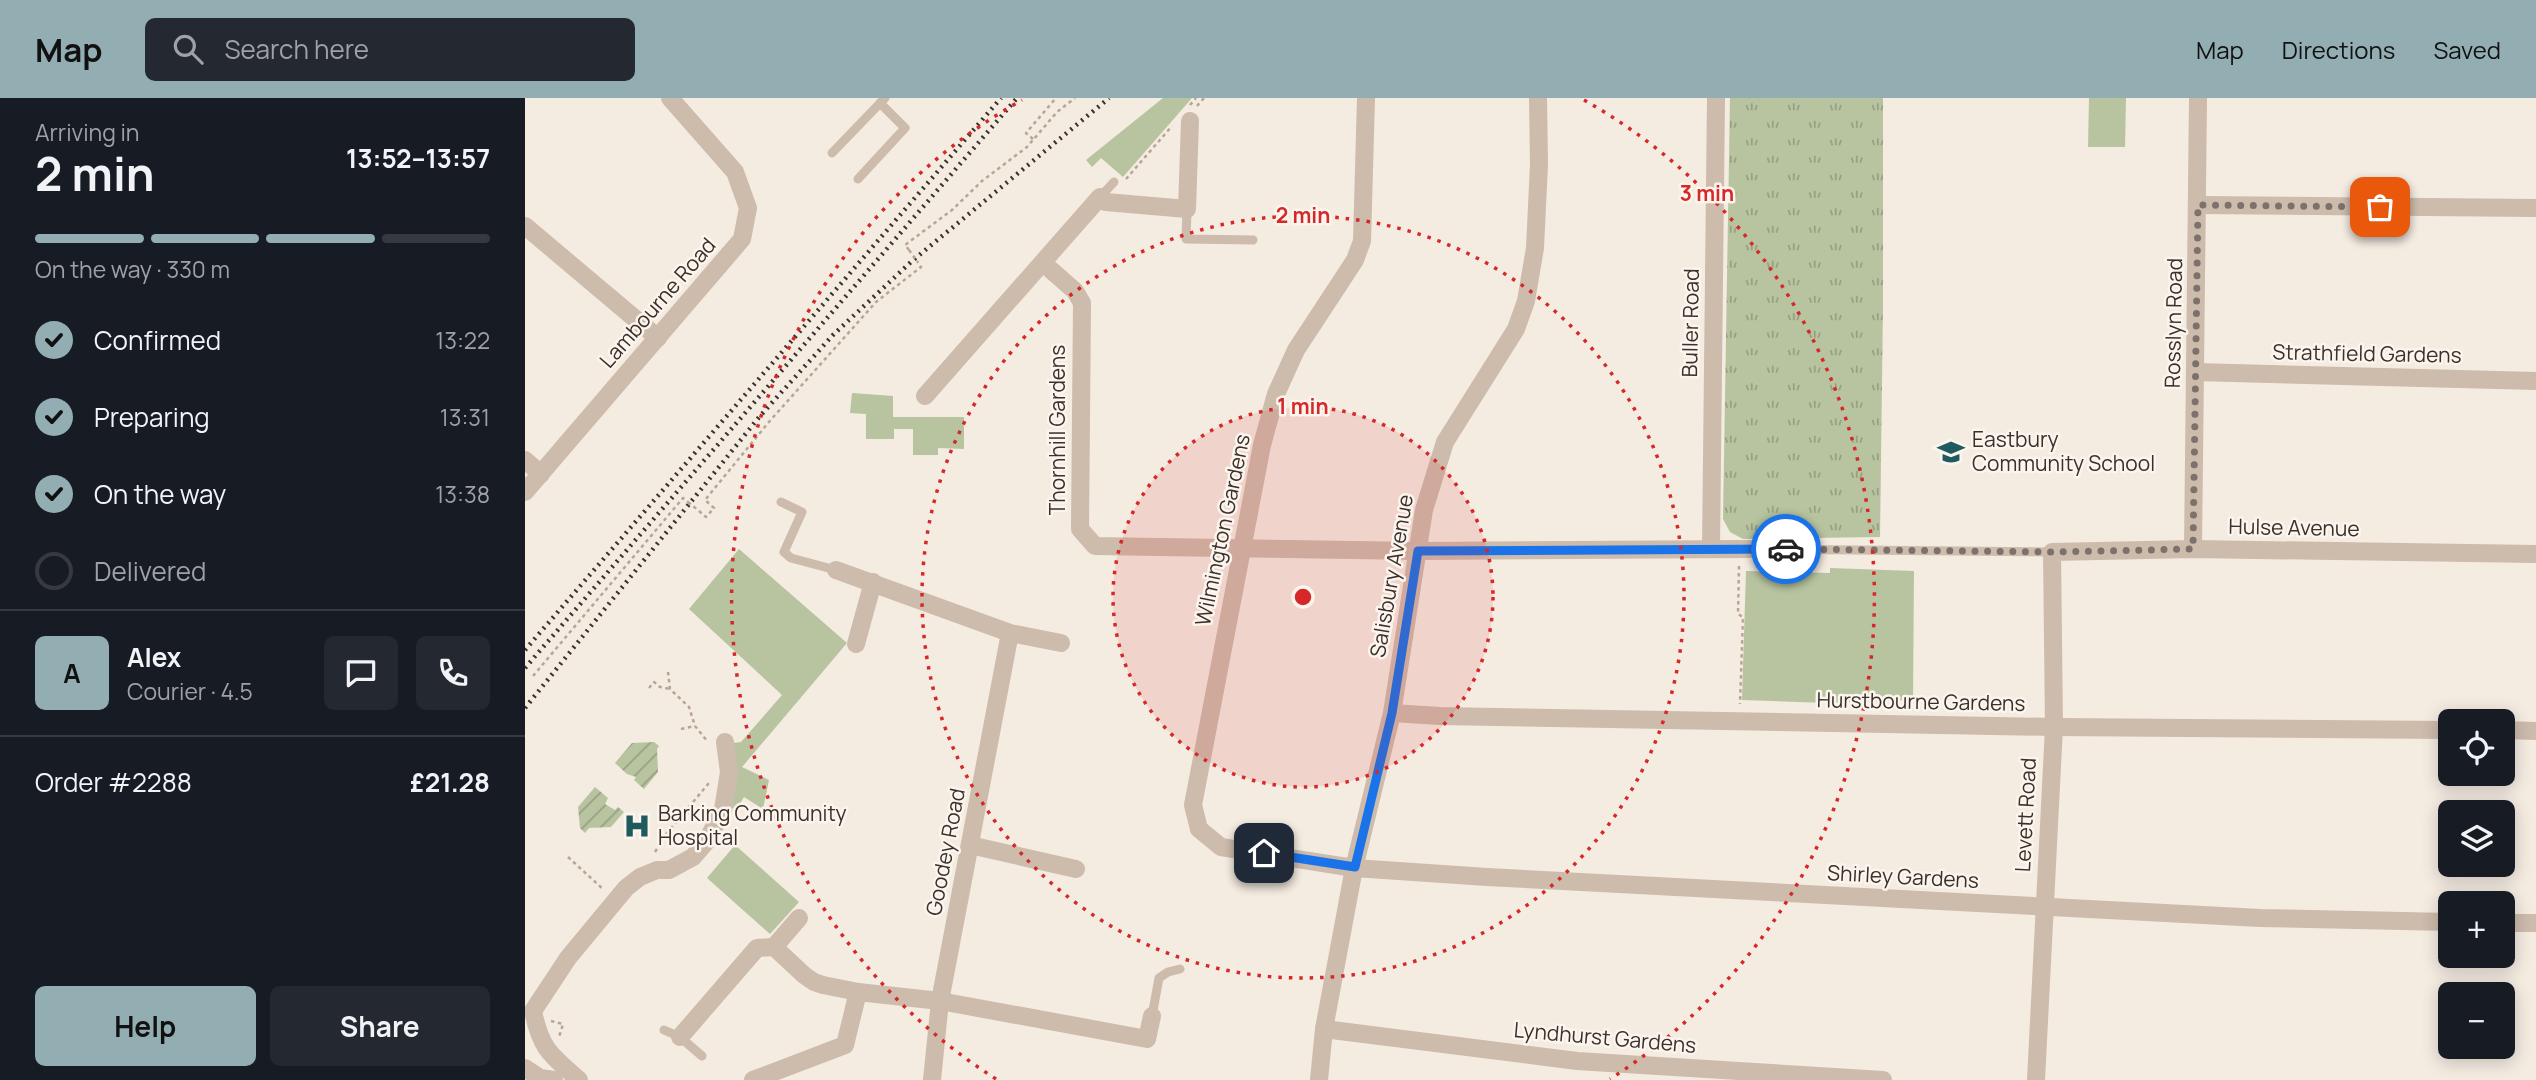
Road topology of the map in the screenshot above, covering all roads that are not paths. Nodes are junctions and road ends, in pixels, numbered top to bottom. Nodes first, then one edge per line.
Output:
1 (672, 98) edge
2 (1366, 98) edge
3 (1538, 98) edge
4 (1716, 98) edge
5 (2199, 98) edge
6 (883, 101) edge
7 (1185, 116) road end
8 (832, 153) dead end
9 (858, 179) dead end
10 (1114, 182) road end
11 (1100, 197) junction
12 (2198, 205) junction
13 (2536, 208) edge
14 (1187, 209) junction
15 (525, 226) edge
16 (1253, 240) dead end
17 (1043, 263) junction
18 (658, 338) junction
19 (2196, 372) junction
20 (2536, 381) edge
21 (925, 396) dead end
22 (525, 460) edge
23 (541, 474) junction
24 (525, 492) edge
25 (781, 502) dead end
26 (1711, 549) junction
27 (1744, 549) joint
28 (2193, 549) junction
29 (1242, 550) junction
30 (1418, 551) junction
31 (2052, 552) junction
32 (2536, 554) edge
33 (836, 570) joint
34 (873, 582) junction
35 (1010, 634) junction
36 (1061, 643) dead end
37 (856, 644) dead end
38 (1392, 713) junction
39 (2054, 727) junction
40 (2438, 730) edge
41 (2515, 730) edge
42 (2536, 730) edge
43 (717, 743) road end
44 (970, 845) junction
45 (1355, 867) junction
46 (1076, 869) dead end
47 (2044, 907) junction
48 (802, 920) dead end
49 (2438, 922) edge
50 (2515, 923) edge
51 (2536, 923) edge
52 (773, 947) junction
53 (1180, 969) dead end
54 (858, 992) junction
55 (940, 1001) junction
56 (1152, 1016) joint
57 (1324, 1029) junction
58 (672, 1034) joint
59 (554, 1047) junction
60 (702, 1056) dead end
61 (525, 1062) edge
62 (525, 1068) edge
63 (554, 1080) edge
64 (579, 1080) edge
65 (753, 1080) edge
66 (932, 1080) edge
67 (1319, 1080) edge
68 (1883, 1080) edge
69 (2036, 1080) edge

1 - 18 street, Lambourne Road
2 - 29 street, Wilmington Gardens
3 - 30 street, Salisbury Avenue
4 - 26 street, Buller Road
5 - 12 street, Rosslyn Road
6 - 8 lane
6 - 9 lane
7 - 14 street
10 - 11 lane
11 - 14 street
11 - 17 street
12 - 13 street
12 - 19 street, Rosslyn Road
14 - 16 lane
15 - 18 street
17 - 21 street
17 - 29 street, Thornhill Gardens
18 - 23 street, Lambourne Road
19 - 20 street, Strathfield Gardens
19 - 28 street, Rosslyn Road
22 - 23 street
23 - 24 street, Lambourne Road
25 - 33 lane
26 - 27 street
26 - 30 street
27 - 31 lane
28 - 31 street, Hulse Avenue
28 - 32 street, Hulse Avenue
29 - 30 street, Thornhill Gardens
29 - 45 street, Wilmington Gardens
30 - 38 street, Salisbury Avenue
31 - 39 street, Levett Road
33 - 34 street
34 - 35 street
34 - 37 street
35 - 36 street
35 - 44 street, Goodey Road
38 - 39 street, Hurstbourne Gardens
38 - 45 street, Salisbury Avenue
39 - 40 street, Hurstbourne Gardens
39 - 47 street, Levett Road
41 - 42 street
43 - 59 street
44 - 46 street
44 - 55 street, Goodey Road
45 - 47 street, Shirley Gardens
45 - 57 street, Salisbury Avenue
47 - 49 street, Shirley Gardens
47 - 69 street, Levett Road
48 - 52 street
50 - 51 street
52 - 54 street
52 - 58 street
53 - 56 lane
54 - 55 street
54 - 65 street
55 - 56 street
55 - 66 street, Goodey Road
57 - 67 street, Salisbury Avenue
57 - 68 street, Lyndhurst Gardens
58 - 60 lane
59 - 61 street
59 - 64 street
62 - 63 street

